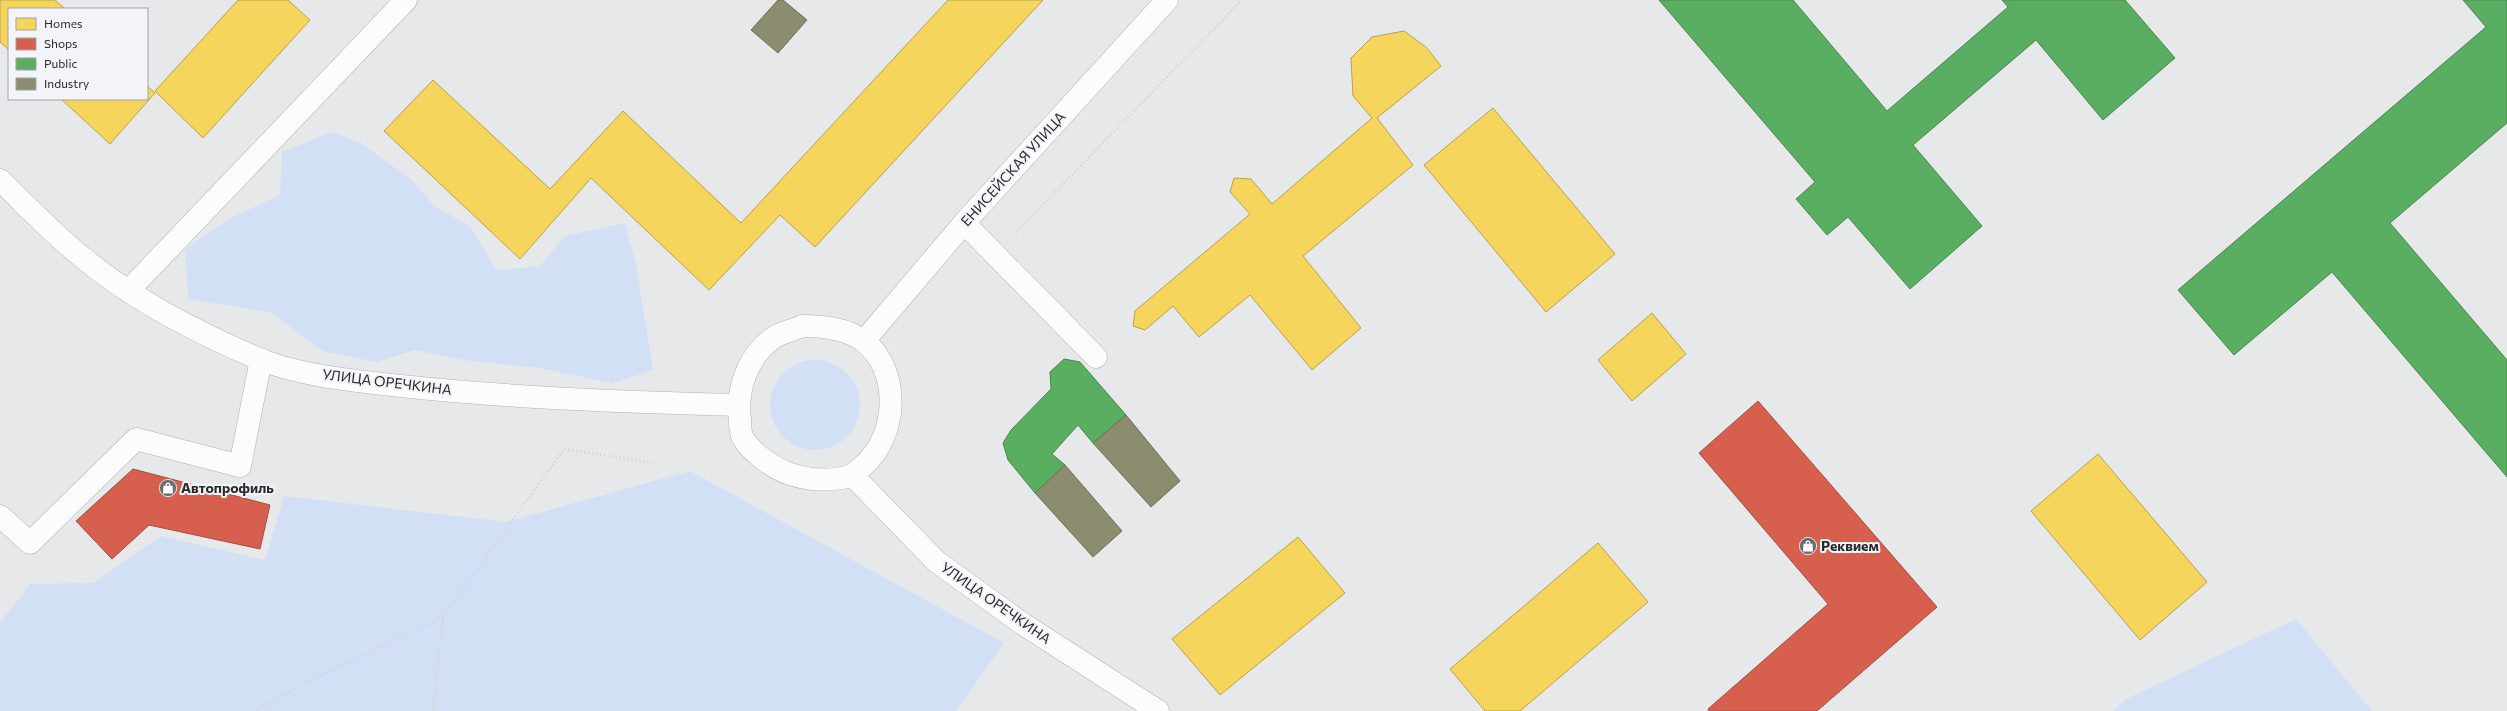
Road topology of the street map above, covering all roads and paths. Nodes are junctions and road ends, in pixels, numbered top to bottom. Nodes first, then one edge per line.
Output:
1 (406, 0) edge
2 (1167, 0) edge
3 (1242, 0) edge
4 (0, 180) edge
5 (964, 223) junction
6 (995, 254) junction
7 (128, 291) junction
8 (864, 342) junction
9 (1096, 357) dead end
10 (261, 359) junction
11 (738, 405) junction
12 (652, 463) dead end
13 (852, 475) junction
14 (0, 516) edge
15 (444, 617) junction
16 (257, 711) edge
17 (434, 711) edge
18 (1158, 711) edge

1 - 7 street
2 - 5 street, ЕНИСЕЙСКАЯ УЛИЦА
3 - 6 path
4 - 7 street, УЛИЦА ОРЕЧКИНА
5 - 6 street
5 - 8 street, ЕНИСЕЙСКАЯ УЛИЦА
6 - 9 street
7 - 10 street, УЛИЦА ОРЕЧКИНА
8 - 11 street
8 - 13 street
10 - 11 street, УЛИЦА ОРЕЧКИНА
10 - 14 street
11 - 13 street
12 - 15 path
13 - 18 street, УЛИЦА ОРЕЧКИНА
15 - 16 path
15 - 17 path

